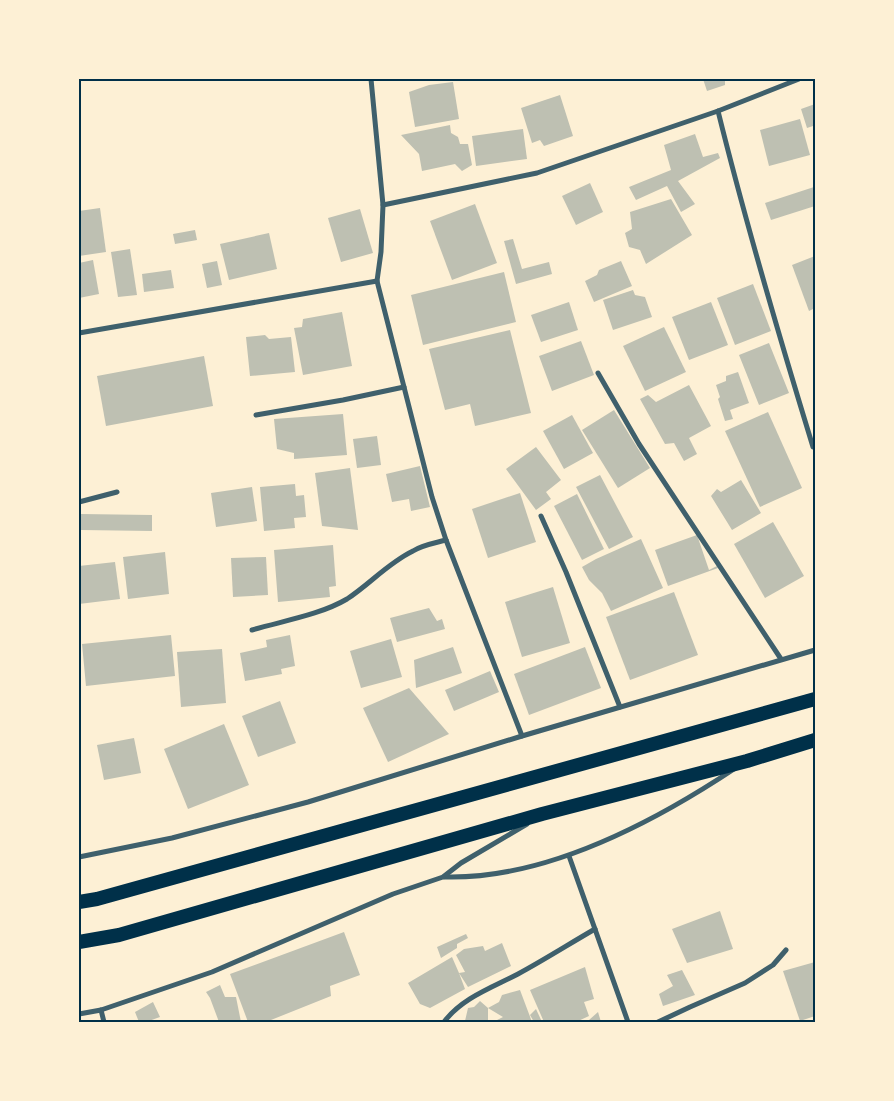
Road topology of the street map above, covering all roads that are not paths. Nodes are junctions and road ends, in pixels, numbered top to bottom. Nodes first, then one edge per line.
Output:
1 (371, 79) edge
2 (799, 79) edge
3 (718, 111) junction
4 (383, 205) junction
5 (377, 282) junction
6 (79, 333) edge
7 (598, 373) dead end
8 (404, 387) junction
9 (256, 415) dead end
10 (813, 447) dead end
11 (117, 492) dead end
12 (79, 502) edge
13 (541, 516) dead end
14 (446, 540) junction
15 (252, 630) dead end
16 (815, 650) edge
17 (781, 659) junction
18 (815, 699) edge
19 (620, 707) junction
20 (522, 736) junction
21 (815, 741) edge
22 (747, 761) junction
23 (542, 814) junction
24 (569, 856) junction
25 (79, 857) edge
26 (444, 877) junction
27 (79, 897) edge
28 (97, 899) junction
29 (79, 902) edge
30 (595, 929) junction
31 (79, 942) edge
32 (786, 950) dead end
33 (101, 1010) junction
34 (79, 1014) edge
35 (104, 1022) edge
36 (444, 1022) edge
37 (628, 1022) edge
38 (658, 1022) edge

1 - 4 street
2 - 3 street
3 - 4 street
3 - 10 street
4 - 5 street
5 - 6 street
5 - 8 street
7 - 17 street
8 - 9 street
8 - 14 street
11 - 12 street
13 - 19 street
14 - 15 street
14 - 20 street
16 - 17 street
17 - 19 street
18 - 28 highway
19 - 20 street
20 - 25 street
21 - 22 highway
22 - 23 highway
22 - 24 street
23 - 26 street
23 - 31 highway
24 - 26 street
24 - 30 street
26 - 33 street
27 - 28 highway
28 - 29 highway
30 - 36 street
30 - 37 street
32 - 38 street
33 - 34 street
33 - 35 street

